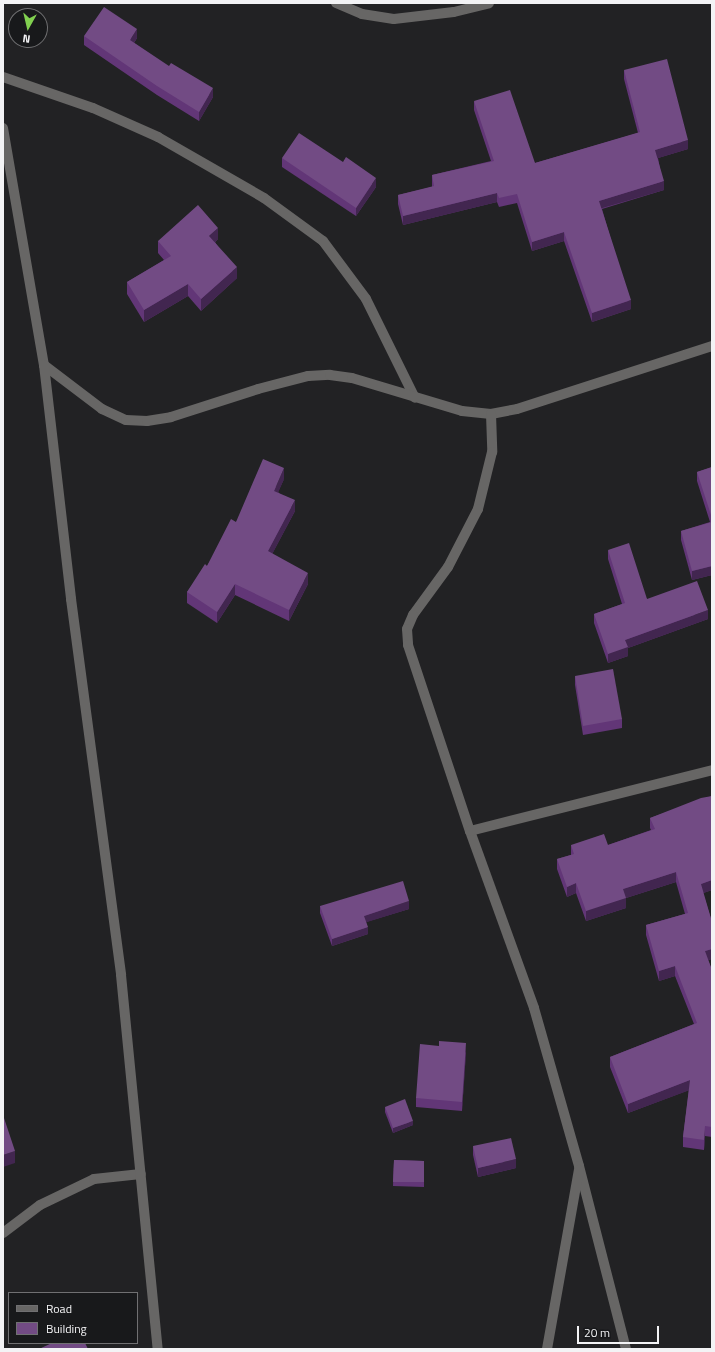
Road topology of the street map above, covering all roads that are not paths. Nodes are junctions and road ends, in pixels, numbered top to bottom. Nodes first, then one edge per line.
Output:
1 (336, 3) edge
2 (489, 3) edge
3 (3, 77) edge
4 (3, 128) edge
5 (712, 346) edge
6 (44, 365) junction
7 (415, 398) junction
8 (491, 414) junction
9 (712, 770) edge
10 (470, 831) junction
11 (579, 1166) junction
12 (141, 1174) junction
13 (3, 1233) edge
14 (158, 1349) edge
15 (547, 1349) edge
16 (626, 1349) edge

1 - 2 street
3 - 7 street
4 - 6 street
5 - 8 street
6 - 7 street
6 - 12 street
7 - 8 street
8 - 10 street
9 - 10 street
10 - 11 street
11 - 15 street
11 - 16 street
12 - 13 street
12 - 14 street

